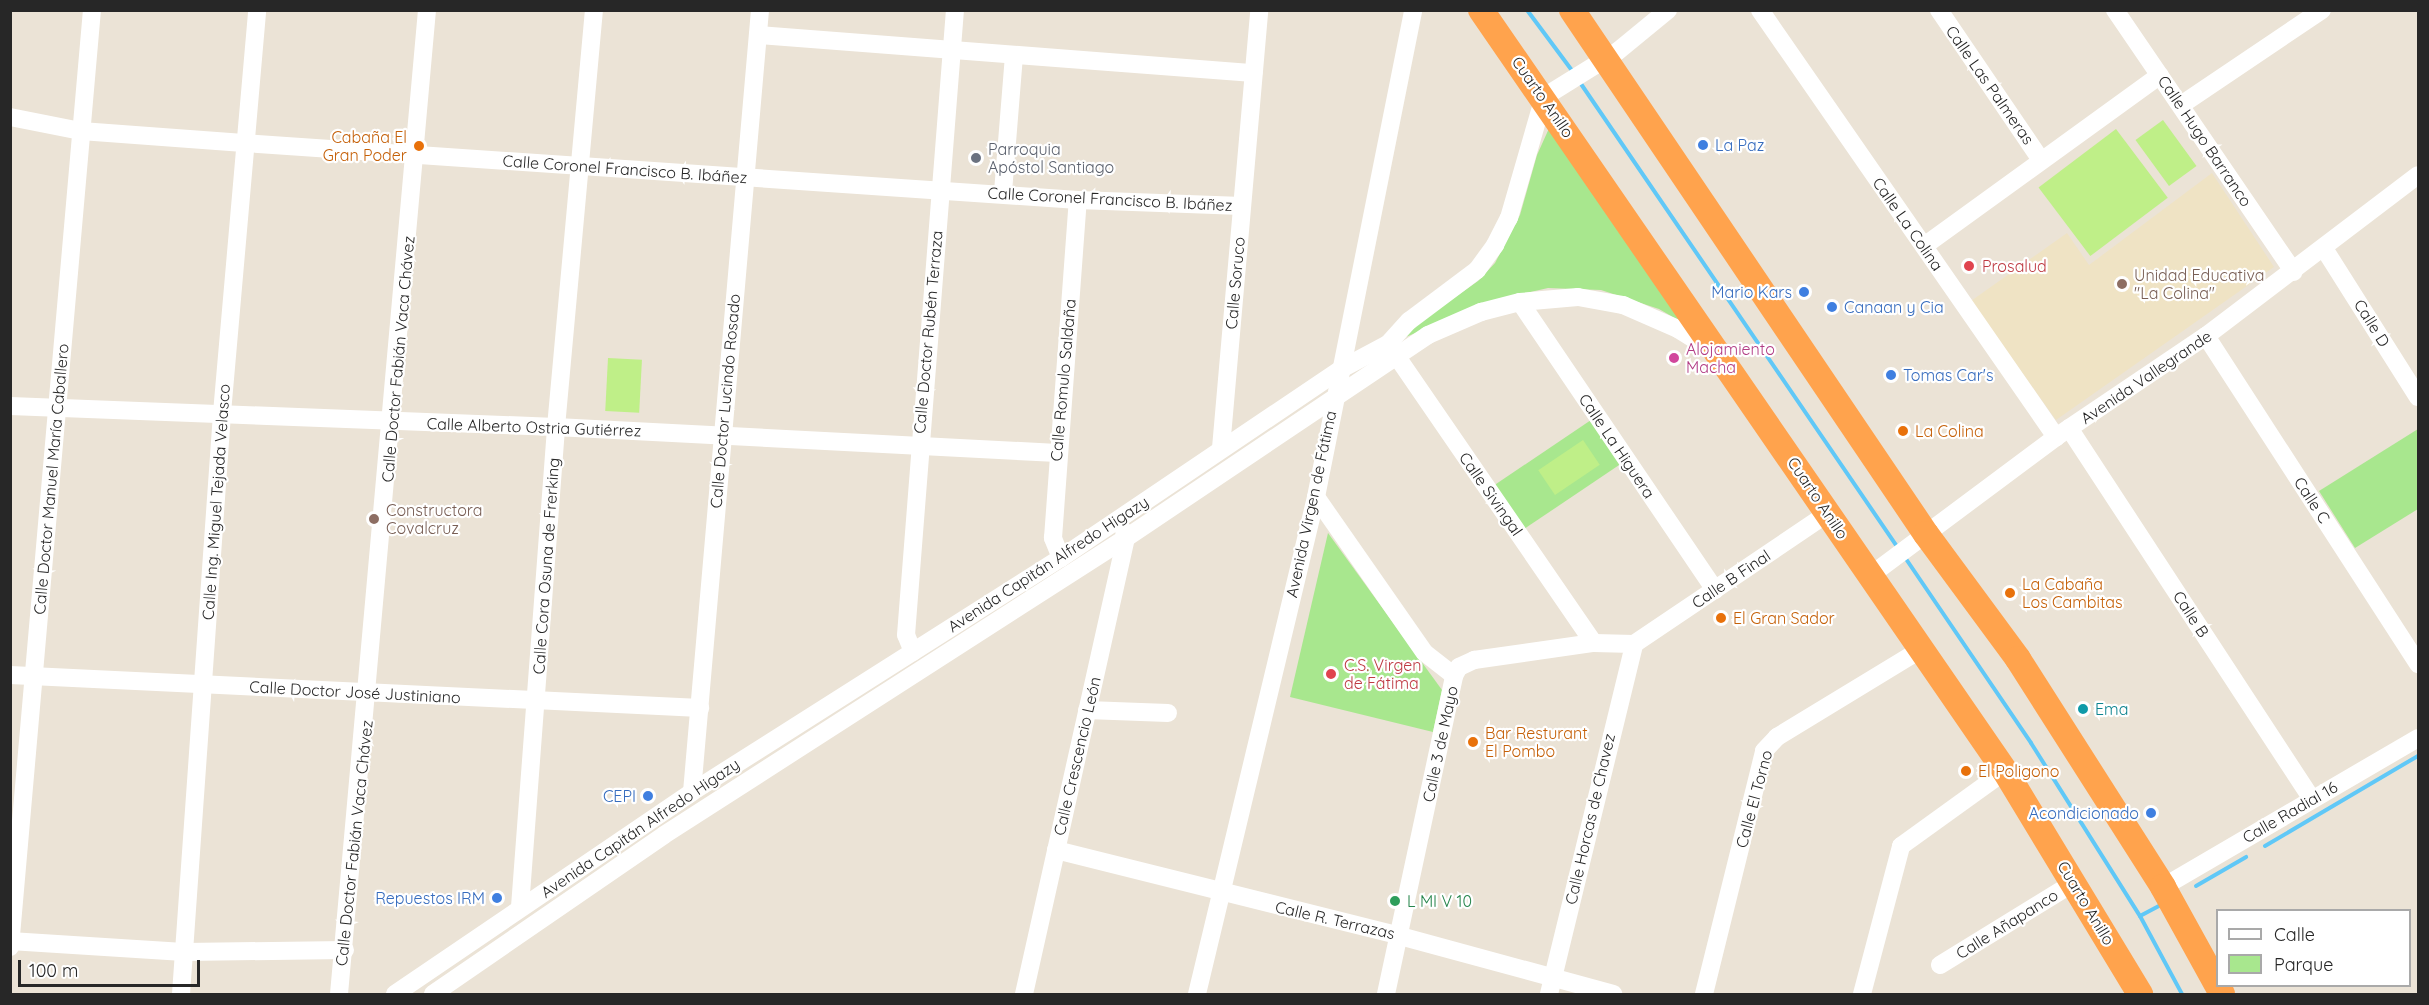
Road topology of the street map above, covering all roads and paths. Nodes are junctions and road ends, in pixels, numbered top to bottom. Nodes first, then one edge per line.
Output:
1 (92, 10) edge
2 (257, 10) edge
3 (428, 10) edge
4 (594, 10) edge
5 (760, 10) edge
6 (955, 10) edge
7 (1259, 10) edge
8 (1413, 10) edge
9 (1481, 10) edge
10 (1572, 10) edge
11 (1668, 10) edge
12 (1760, 10) edge
13 (1938, 10) edge
14 (2115, 10) edge
15 (2322, 10) edge
16 (758, 35) junction
17 (951, 50) junction
18 (1014, 55) junction
19 (1598, 63) junction
20 (1254, 73) junction
21 (2160, 75) junction
22 (1551, 93) junction
23 (2181, 105) junction
24 (10, 117) edge
25 (81, 131) junction
26 (244, 143) junction
27 (416, 154) junction
28 (2042, 160) junction
29 (580, 167) junction
30 (744, 176) junction
31 (2418, 176) edge
32 (939, 190) junction
33 (1003, 192) junction
34 (1078, 200) junction
35 (1242, 206) junction
36 (1924, 246) junction
37 (2325, 250) junction
38 (2294, 272) junction
39 (1520, 302) junction
40 (2206, 336) junction
41 (1393, 351) junction
42 (1721, 356) junction
43 (1343, 368) junction
44 (2418, 397) edge
45 (1334, 398) junction
46 (10, 406) edge
47 (57, 407) junction
48 (222, 413) junction
49 (392, 423) junction
50 (556, 427) junction
51 (2062, 433) junction
52 (723, 434) junction
53 (919, 446) junction
54 (1221, 448) junction
55 (1057, 453) junction
56 (1316, 497) junction
57 (1828, 513) junction
58 (1120, 519) junction
59 (1126, 538) junction
60 (1918, 540) junction
61 (1061, 558) junction
62 (1871, 575) junction
63 (1715, 590) junction
64 (1594, 643) junction
65 (1634, 644) junction
66 (1922, 649) junction
67 (913, 652) junction
68 (2418, 664) edge
69 (10, 675) edge
70 (1454, 676) junction
71 (34, 677) junction
72 (204, 686) junction
73 (369, 692) junction
74 (535, 700) junction
75 (700, 708) junction
76 (1088, 710) junction
77 (1168, 713) dead end
78 (2418, 740) edge
79 (725, 770) junction
80 (2006, 771) junction
81 (736, 791) junction
82 (692, 792) junction
83 (2312, 799) junction
84 (1056, 850) junction
85 (2075, 882) junction
86 (2163, 887) junction
87 (1220, 893) junction
88 (520, 907) junction
89 (1400, 936) junction
90 (11, 941) edge
91 (10, 947) edge
92 (345, 950) junction
93 (184, 952) junction
94 (1940, 965) dead end
95 (2216, 983) edge
96 (1551, 987) edge
97 (181, 994) edge
98 (339, 994) edge
99 (395, 994) edge
100 (433, 994) edge
101 (1024, 994) edge
102 (1197, 994) edge
103 (1386, 994) edge
104 (1613, 994) edge
105 (1704, 994) edge
106 (1862, 994) edge
107 (2140, 994) edge

1 - 25 street, Calle Doctor Manuel María Caballero
2 - 26 street, Calle Ing. Miguel Tejada Velasco
3 - 27 street, Calle Doctor Fabián Vaca Chávez
4 - 29 street, Calle Cora Osuna de Frerking
5 - 16 street, Calle Doctor Lucindo Rosado
6 - 17 street, Calle Doctor Rubén Terraza
7 - 20 street, Calle Soruco
8 - 43 street, Avenida Virgen de Fátima
9 - 22 highway, Cuarto Anillo
10 - 19 highway
11 - 19 street
12 - 36 street, Calle La Colina
13 - 28 street, Calle Las Palmeras
14 - 21 street, Calle Hugo Barranco
15 - 23 street
16 - 17 street
16 - 30 street, Calle Doctor Lucindo Rosado
17 - 18 street
17 - 32 street, Calle Doctor Rubén Terraza
18 - 20 street
18 - 33 street
19 - 22 street
19 - 60 highway
20 - 35 street, Calle Soruco
21 - 23 street, Calle Hugo Barranco
21 - 28 street
22 - 41 street, Avenida Capitán Alfredo Higazy
22 - 42 highway, Cuarto Anillo
23 - 38 street, Calle Hugo Barranco
24 - 25 street, Calle Coronel Francisco B. Ibáñez
25 - 26 street, Calle Coronel Francisco B. Ibáñez
25 - 47 street, Calle Doctor Manuel María Caballero
26 - 27 street, Calle Coronel Francisco B. Ibáñez
26 - 48 street, Calle Ing. Miguel Tejada Velasco
27 - 29 street, Calle Coronel Francisco B. Ibáñez
27 - 49 street, Calle Doctor Fabián Vaca Chávez
28 - 36 street
29 - 30 street, Calle Coronel Francisco B. Ibáñez
29 - 50 street, Calle Cora Osuna de Frerking
30 - 32 street, Calle Coronel Francisco B. Ibáñez
30 - 52 street, Calle Doctor Lucindo Rosado
31 - 37 street, Avenida Vallegrande
32 - 33 street, Calle Coronel Francisco B. Ibáñez
32 - 53 street, Calle Doctor Rubén Terraza
33 - 34 street, Calle Coronel Francisco B. Ibáñez
34 - 35 street, Calle Coronel Francisco B. Ibáñez
34 - 55 street, Calle Romulo Saldaña
35 - 54 street, Calle Soruco
36 - 51 street, Calle La Colina
37 - 38 street, Avenida Vallegrande
37 - 44 street, Calle D
38 - 40 street, Avenida Vallegrande
39 - 41 street, Avenida Capitán Alfredo Higazy
39 - 42 street, Avenida Capitán Alfredo Higazy
39 - 63 street, Calle La Higuera
40 - 51 street, Avenida Vallegrande
40 - 68 street, Calle C
41 - 43 street, Avenida Capitán Alfredo Higazy
41 - 45 street, Avenida Capitán Alfredo Higazy
41 - 64 street, Calle Sivingal
42 - 57 highway, Cuarto Anillo
43 - 45 street, Avenida Virgen de Fátima
43 - 54 street, Avenida Capitán Alfredo Higazy
45 - 56 street, Avenida Virgen de Fátima
45 - 59 street, Avenida Capitán Alfredo Higazy
46 - 47 street, Calle Alberto Ostria Gutiérrez
47 - 48 street, Calle Alberto Ostria Gutiérrez
47 - 71 street, Calle Doctor Manuel María Caballero
48 - 49 street, Calle Alberto Ostria Gutiérrez
48 - 72 street, Calle Ing. Miguel Tejada Velasco
49 - 50 street, Calle Alberto Ostria Gutiérrez
49 - 73 street, Calle Doctor Fabián Vaca Chávez
50 - 52 street, Calle Alberto Ostria Gutiérrez
50 - 74 street, Calle Cora Osuna de Frerking
51 - 60 street, Avenida Vallegrande
51 - 83 street, Calle B
52 - 53 street, Calle Alberto Ostria Gutiérrez
52 - 75 street, Calle Doctor Lucindo Rosado
53 - 55 street, Calle Alberto Ostria Gutiérrez
53 - 67 street, Calle Doctor Rubén Terraza
54 - 58 street, Avenida Capitán Alfredo Higazy
55 - 61 street, Calle Romulo Saldaña
56 - 70 street
56 - 87 street, Avenida Virgen de Fátima
57 - 62 highway, Cuarto Anillo
57 - 63 street, Calle B Final
58 - 59 street, Calle Crescencio León
58 - 61 street, Avenida Capitán Alfredo Higazy
59 - 76 street, Calle Crescencio León
59 - 81 street, Avenida Capitán Alfredo Higazy
60 - 62 street, Avenida Vallegrande
60 - 86 highway
61 - 67 street, Avenida Capitán Alfredo Higazy
62 - 66 highway, Cuarto Anillo
63 - 65 street, Calle B Final
64 - 65 street, Calle 3 de Mayo
64 - 70 street, Calle 3 de Mayo
65 - 96 street, Calle Horcas de Chavez
66 - 80 highway, Cuarto Anillo
66 - 105 street, Calle El Torno
67 - 79 street, Avenida Capitán Alfredo Higazy
69 - 71 street, Calle Doctor José Justiniano
70 - 89 street, Calle 3 de Mayo
71 - 72 street, Calle Doctor José Justiniano
71 - 90 street, Calle Doctor Manuel María Caballero
72 - 73 street, Calle Doctor José Justiniano
72 - 93 street, Calle Ing. Miguel Tejada Velasco
73 - 74 street, Calle Doctor José Justiniano
73 - 92 street, Calle Doctor Fabián Vaca Chávez
74 - 75 street, Calle Doctor José Justiniano
74 - 88 street, Calle Cora Osuna de Frerking
75 - 82 street, Calle Doctor Lucindo Rosado
76 - 77 street
76 - 84 street, Calle Crescencio León
78 - 83 street, Calle Radial 16
79 - 81 street
79 - 82 street, Avenida Capitán Alfredo Higazy
80 - 85 highway, Cuarto Anillo
80 - 106 street
81 - 100 street, Avenida Capitán Alfredo Higazy
82 - 88 street, Avenida Capitán Alfredo Higazy
83 - 86 street, Calle Radial 16
84 - 87 street, Calle R. Terrazas
84 - 101 street, Calle Crescencio León
85 - 94 street, Calle Añapanco
85 - 107 highway, Cuarto Anillo
86 - 95 highway
87 - 89 street, Calle R. Terrazas
87 - 102 street, Avenida Virgen de Fátima
88 - 99 street, Avenida Capitán Alfredo Higazy
89 - 96 street, Calle R. Terrazas
89 - 103 street, Calle 3 de Mayo
90 - 91 street, Calle Doctor Manuel María Caballero
90 - 93 street
92 - 93 street
92 - 98 street, Calle Doctor Fabián Vaca Chávez
93 - 97 street, Calle Ing. Miguel Tejada Velasco
96 - 104 street, Calle R. Terrazas

